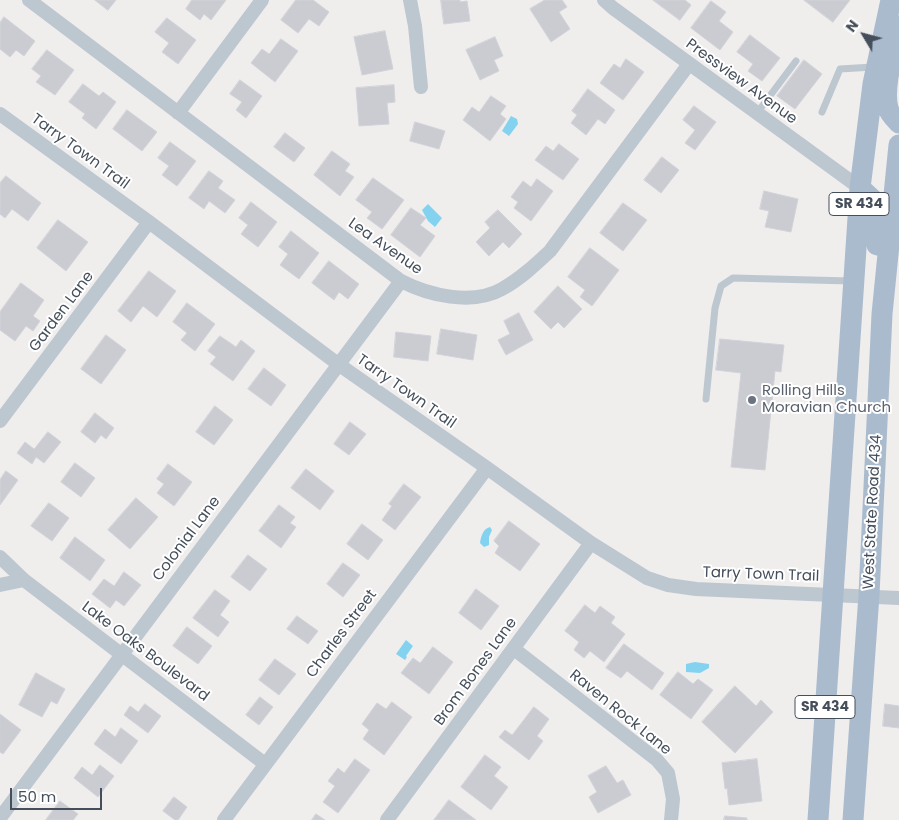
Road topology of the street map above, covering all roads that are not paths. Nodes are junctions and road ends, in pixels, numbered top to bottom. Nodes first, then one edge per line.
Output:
1 (262, 0) edge
2 (410, 0) edge
3 (604, 0) edge
4 (891, 0) edge
5 (38, 2) edge
6 (899, 26) edge
7 (796, 61) dead end
8 (689, 64) junction
9 (876, 66) junction
10 (421, 87) dead end
11 (822, 112) dead end
12 (178, 113) junction
13 (0, 114) edge
14 (757, 114) junction
15 (899, 123) edge
16 (899, 145) edge
17 (860, 188) junction
18 (895, 218) edge
19 (149, 222) junction
20 (401, 281) junction
21 (854, 281) junction
22 (882, 314) junction
23 (338, 364) junction
24 (706, 398) dead end
25 (0, 421) edge
26 (487, 468) junction
27 (591, 543) junction
28 (0, 557) edge
29 (24, 580) junction
30 (0, 585) edge
31 (832, 594) junction
32 (869, 596) junction
33 (899, 598) edge
34 (514, 649) junction
35 (122, 654) junction
36 (265, 764) junction
37 (0, 818) edge
38 (224, 820) edge
39 (387, 820) edge
40 (672, 820) edge
41 (818, 820) edge
42 (853, 820) edge

1 - 12 street
2 - 10 street
3 - 8 street, Pressview Avenue
4 - 9 main road, SR 434
5 - 12 street, Lea Avenue
6 - 15 main road
7 - 14 lane
8 - 14 street, Pressview Avenue
8 - 20 street, Lea Avenue
9 - 11 lane
9 - 17 main road, SR 434
12 - 20 street, Lea Avenue
13 - 19 street, Tarry Town Trail
14 - 17 street, Pressview Avenue
16 - 18 main road, West State Road 434 / SR 434
17 - 21 main road, SR 434
17 - 22 main road
18 - 22 main road, West State Road 434 / SR 434
19 - 23 street, Tarry Town Trail
19 - 25 street, Garden Lane
20 - 23 street, Colonial Lane
21 - 24 lane
21 - 31 main road, SR 434
22 - 32 main road, West State Road 434 / SR 434
23 - 26 street, Tarry Town Trail
23 - 35 street, Colonial Lane
26 - 27 street, Tarry Town Trail
26 - 36 street, Charles Street
27 - 31 street, Tarry Town Trail
27 - 34 street, Brom Bones Lane
28 - 29 street
29 - 30 street
29 - 35 street, Lake Oaks Boulevard
31 - 32 street, Tarry Town Trail
31 - 41 main road, SR 434
32 - 33 street, Tarry Town Trail
32 - 42 main road, West State Road 434 / SR 434
34 - 39 street, Brom Bones Lane
34 - 40 street, Raven Rock Lane
35 - 36 street, Lake Oaks Boulevard
35 - 37 street, Colonial Lane
36 - 38 street, Charles Street

